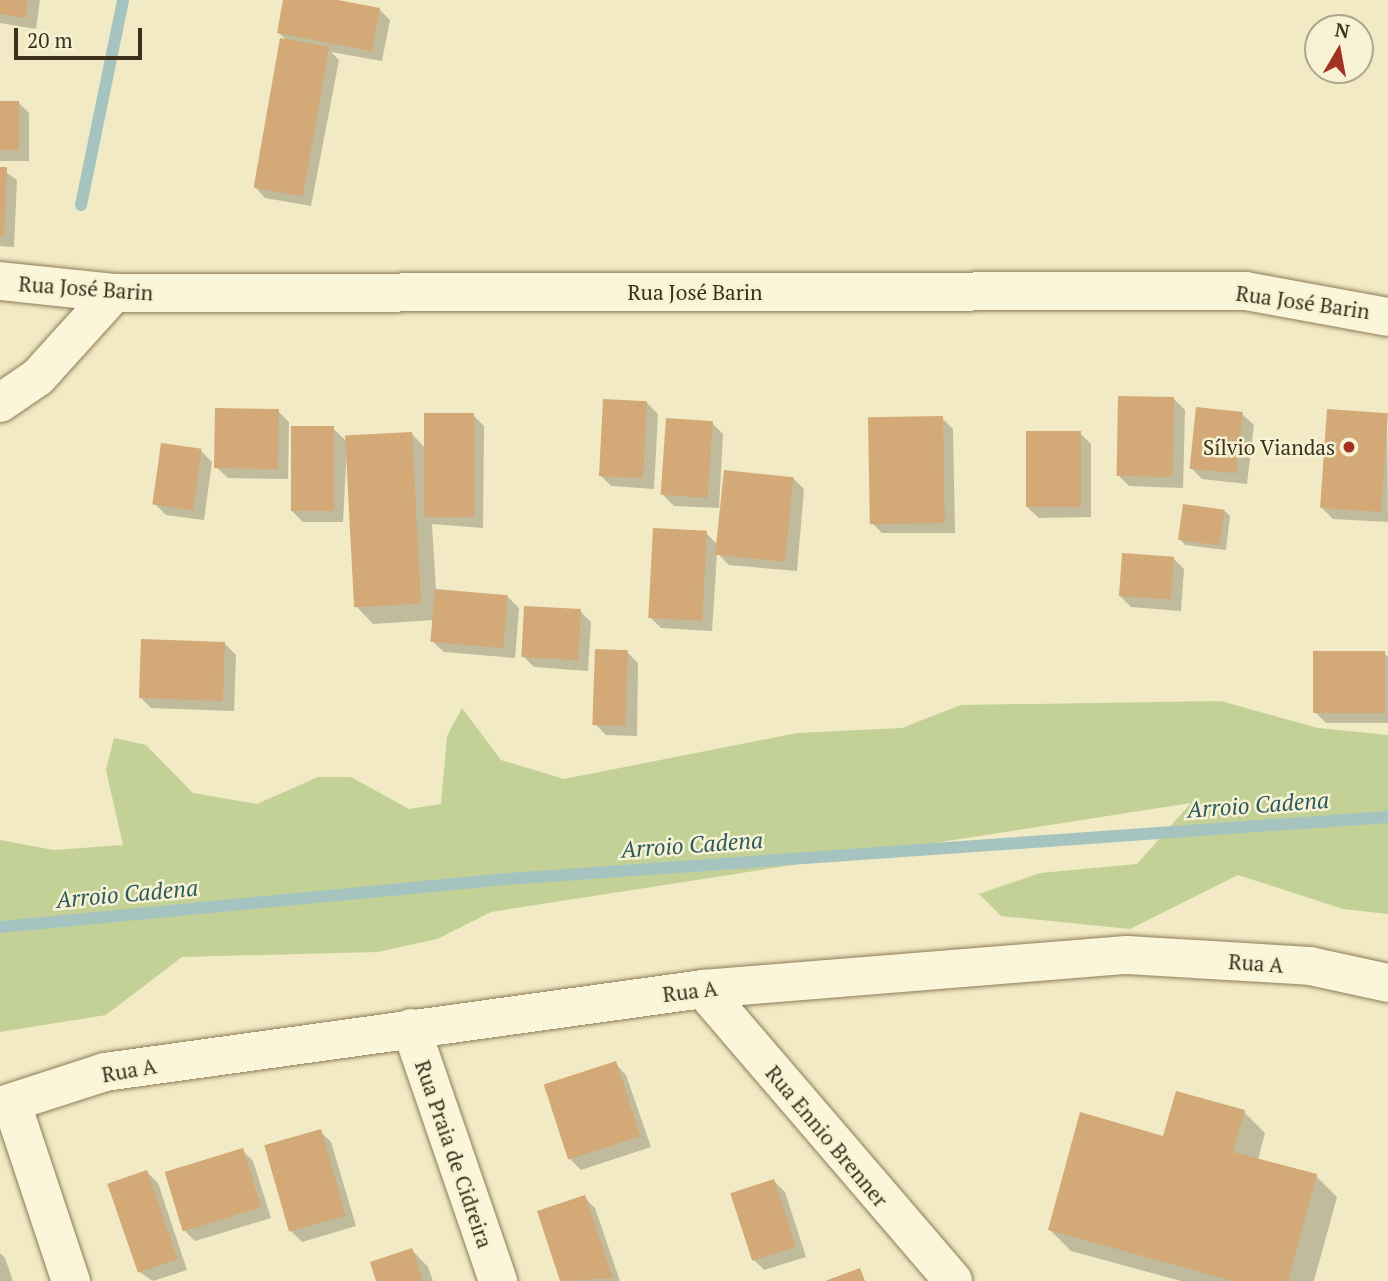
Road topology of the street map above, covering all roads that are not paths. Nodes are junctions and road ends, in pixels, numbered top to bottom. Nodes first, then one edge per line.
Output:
1 (0, 281) edge
2 (114, 293) junction
3 (1388, 317) edge
4 (0, 403) edge
5 (1388, 983) edge
6 (703, 989) junction
7 (411, 1027) junction
8 (6, 1105) edge
9 (944, 1276) edge
10 (71, 1281) edge
11 (498, 1281) edge

1 - 2 street, Rua José Barin
2 - 3 street, Rua José Barin
2 - 4 street
5 - 6 street, Rua A
6 - 7 street, Rua A
6 - 9 street, Rua Ennio Brenner
7 - 8 street, Rua A
7 - 11 street, Rua Praia de Cidreira
8 - 10 street

